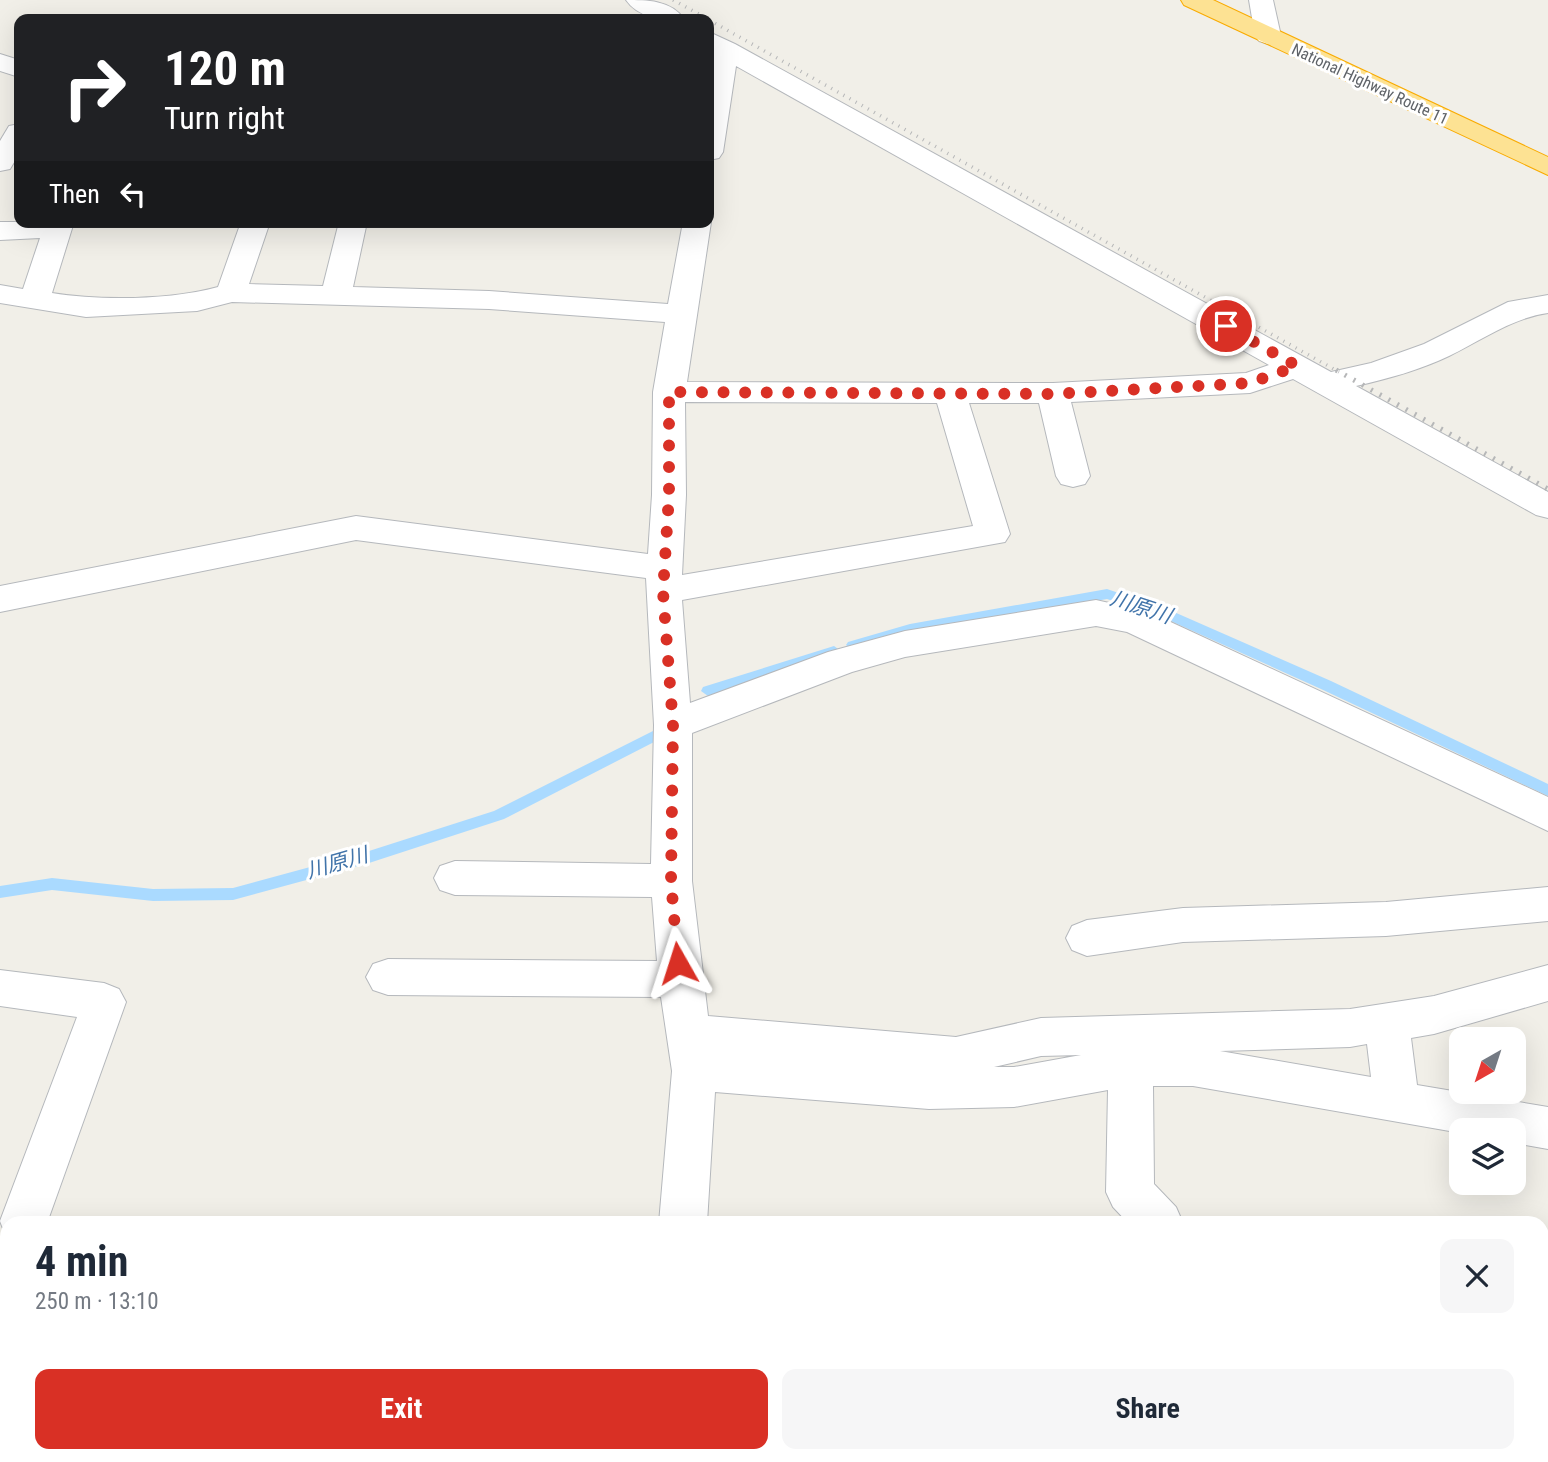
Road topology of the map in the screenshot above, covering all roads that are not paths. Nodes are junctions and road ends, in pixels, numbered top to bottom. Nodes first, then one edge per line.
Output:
1 (638, 0) edge
2 (1193, 0) edge
3 (1261, 0) edge
4 (663, 14) edge
5 (1268, 36) junction
6 (717, 44) edge
7 (714, 87) edge
8 (14, 140) edge
9 (0, 163) edge
10 (1548, 167) edge
11 (30, 228) edge
12 (58, 228) edge
13 (254, 228) edge
14 (352, 228) edge
15 (696, 228) edge
16 (0, 231) edge
17 (231, 293) junction
18 (0, 294) edge
19 (336, 296) junction
20 (35, 299) junction
21 (1548, 304) edge
22 (682, 314) junction
23 (1297, 366) junction
24 (1328, 383) junction
25 (669, 392) junction
26 (950, 393) junction
27 (1053, 394) junction
28 (1073, 476) dead end
29 (1548, 507) edge
30 (664, 580) junction
31 (0, 599) edge
32 (673, 725) junction
33 (1548, 815) edge
34 (454, 878) dead end
35 (671, 881) junction
36 (1548, 904) edge
37 (1087, 938) dead end
38 (388, 977) dead end
39 (680, 979) junction
40 (1548, 983) edge
41 (0, 988) edge
42 (1387, 1023) junction
43 (691, 1052) junction
44 (1131, 1066) junction
45 (1396, 1102) junction
46 (1548, 1128) edge
47 (26, 1216) edge
48 (683, 1216) edge
49 (1152, 1216) edge

1 - 4 street
2 - 5 highway, National Highway Route 11
3 - 5 street
5 - 10 highway, National Highway Route 11
6 - 7 street
6 - 23 street
8 - 9 street
11 - 16 street
12 - 20 street
13 - 17 street
14 - 19 street
15 - 22 street
17 - 19 street
17 - 20 street
18 - 20 street
19 - 22 street
21 - 24 street
22 - 25 street
23 - 24 street
23 - 27 street
24 - 29 street
25 - 26 street
25 - 30 street
26 - 27 street
26 - 30 street
27 - 28 street
30 - 31 street
30 - 32 street
32 - 33 street
32 - 35 street
34 - 35 street
35 - 39 street
36 - 37 street
38 - 39 street
39 - 43 street
40 - 42 street
41 - 47 street
42 - 43 street
42 - 45 street
43 - 44 street
43 - 48 street
44 - 45 street
44 - 49 street
45 - 46 street

